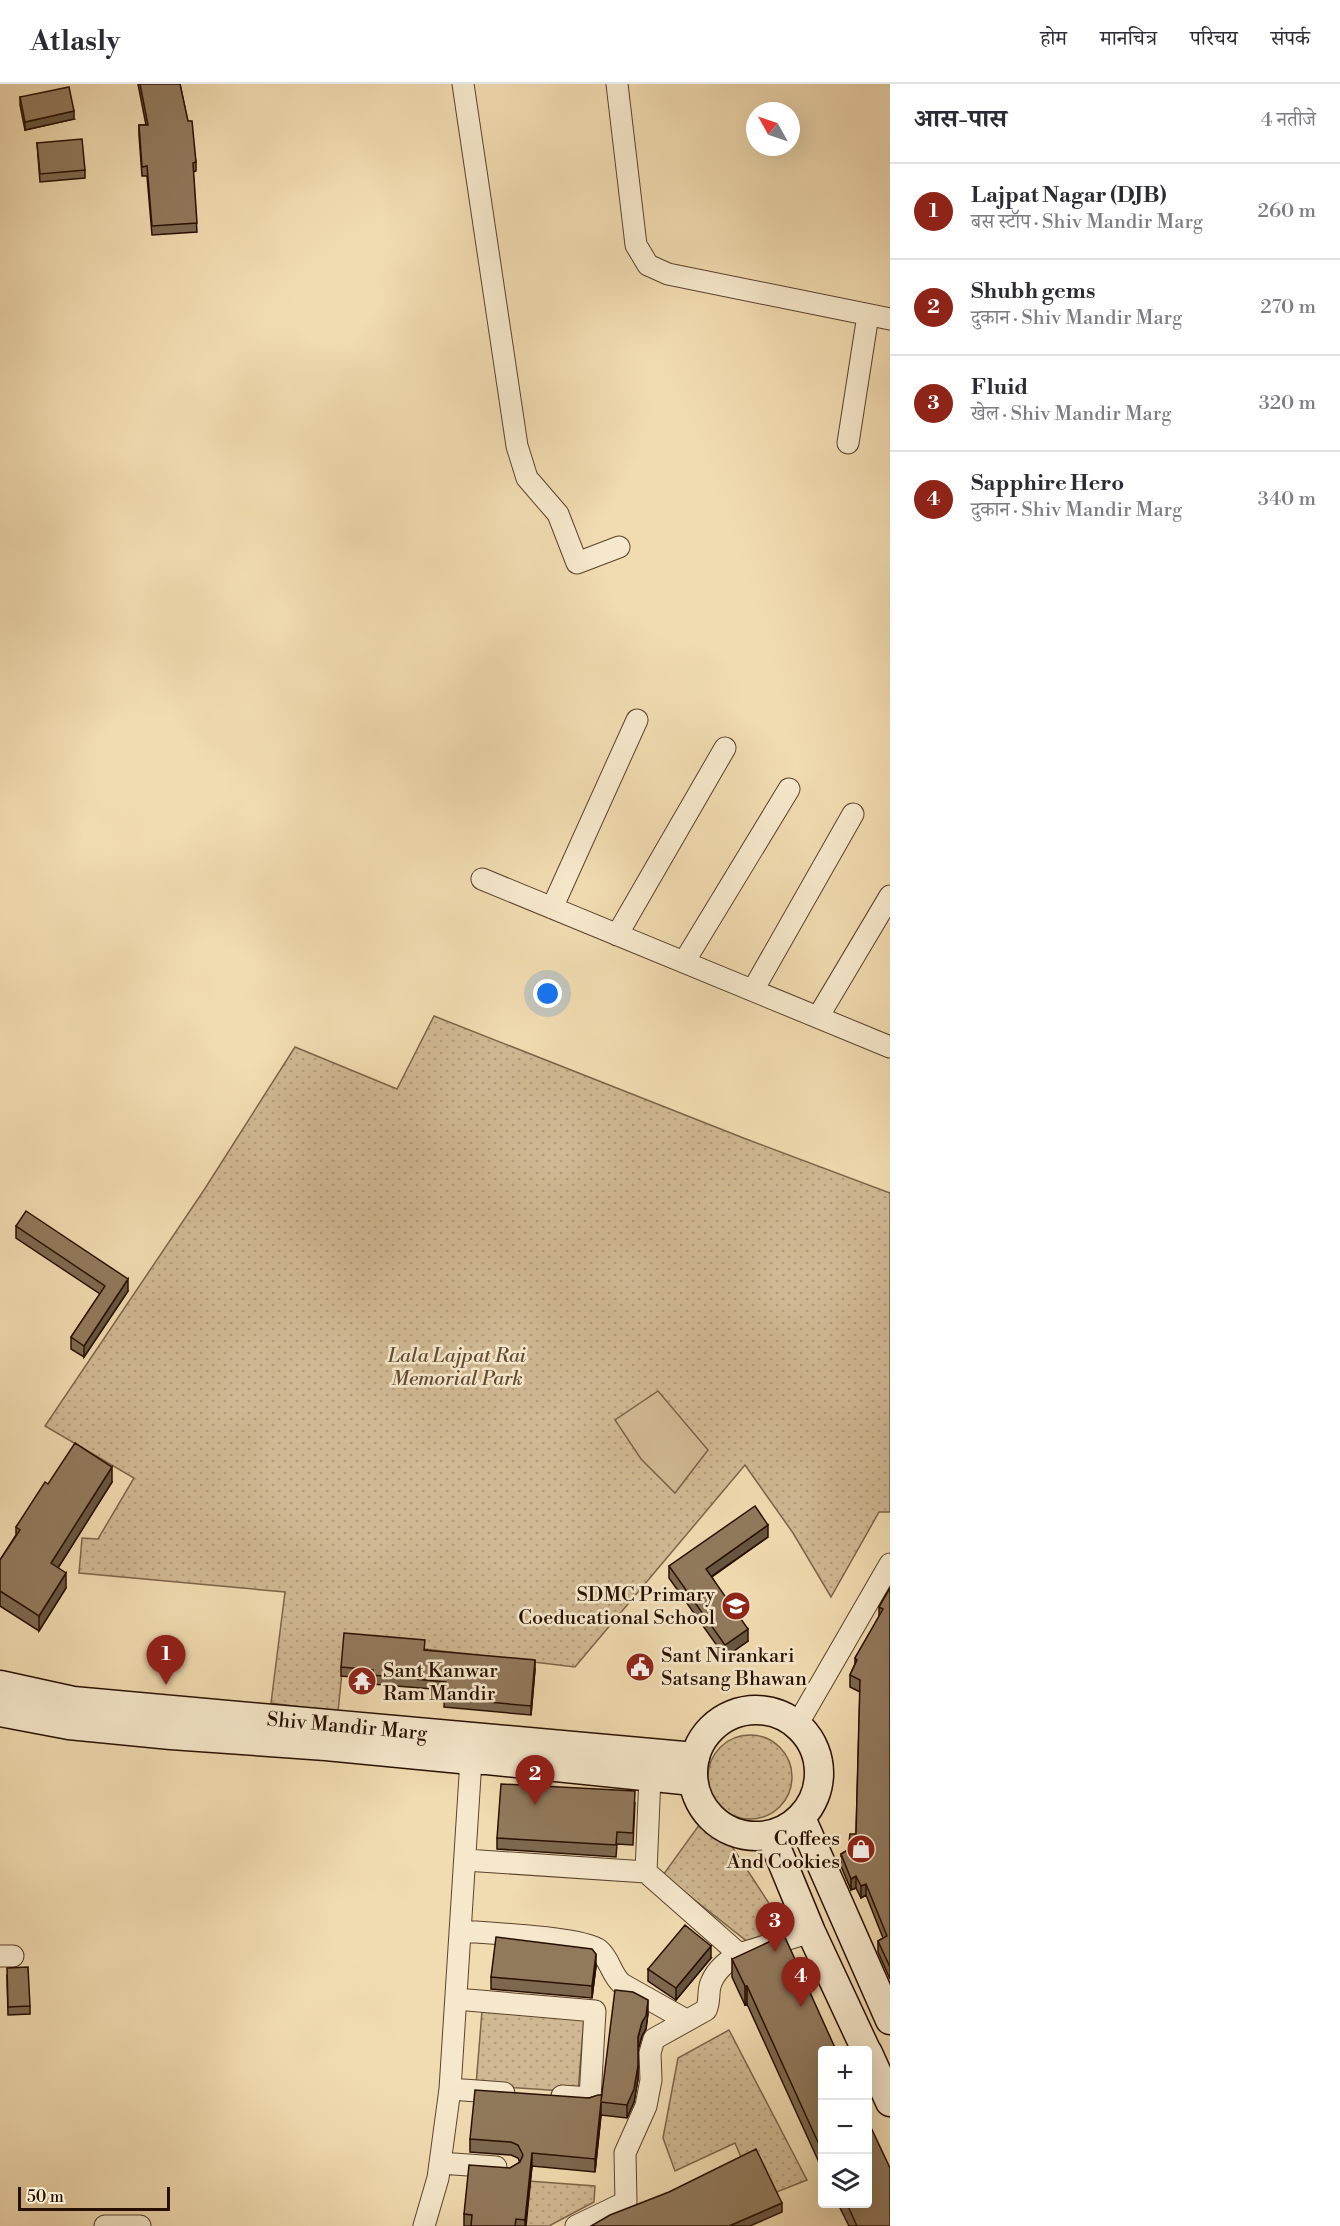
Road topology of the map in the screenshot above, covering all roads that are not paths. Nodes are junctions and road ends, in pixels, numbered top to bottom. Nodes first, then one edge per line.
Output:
1 (463, 84) edge
2 (617, 84) edge
3 (868, 315) junction
4 (890, 320) edge
5 (848, 443) dead end
6 (619, 547) dead end
7 (638, 720) dead end
8 (725, 748) dead end
9 (789, 789) dead end
10 (853, 814) dead end
11 (482, 879) dead end
12 (890, 896) edge
13 (552, 908) junction
14 (617, 935) junction
15 (684, 962) junction
16 (753, 990) junction
17 (818, 1017) junction
18 (889, 1045) edge
19 (890, 1564) edge
20 (0, 1685) edge
21 (0, 1712) edge
22 (797, 1725) junction
23 (471, 1760) junction
24 (694, 1769) junction
25 (650, 1776) junction
26 (801, 1818) junction
27 (771, 1835) junction
28 (465, 1860) junction
29 (646, 1872) junction
30 (460, 1931) junction
31 (811, 1932) junction
32 (739, 1954) junction
33 (456, 1999) junction
34 (686, 2020) junction
35 (890, 2020) edge
36 (864, 2046) edge
37 (872, 2063) edge
38 (450, 2089) junction
39 (520, 2094) edge
40 (544, 2095) edge
41 (890, 2102) edge
42 (440, 2163) junction
43 (510, 2168) edge
44 (105, 2226) edge
45 (140, 2226) edge
46 (424, 2226) edge
47 (576, 2226) edge

1 - 6 street
2 - 3 street
3 - 4 street
3 - 5 street
7 - 13 street
8 - 14 street
9 - 15 street
10 - 16 street
11 - 13 street
12 - 17 street
13 - 14 street
14 - 15 street
15 - 16 street
16 - 17 street
17 - 18 street
19 - 22 street
20 - 24 street, Shiv Mandir Marg
21 - 23 street, Shiv Mandir Marg
22 - 24 street
22 - 26 street
23 - 25 street, Shiv Mandir Marg
23 - 28 street
24 - 25 street, Shiv Mandir Marg
24 - 27 street
25 - 29 street
26 - 27 street
26 - 35 street
27 - 31 street
28 - 29 street
28 - 30 street
29 - 32 street
30 - 33 street
30 - 34 street
31 - 32 street
31 - 36 street
32 - 34 street
33 - 38 street
33 - 40 street
34 - 47 street
37 - 41 street
38 - 39 street
38 - 42 street
42 - 43 street
42 - 46 street
44 - 45 street

